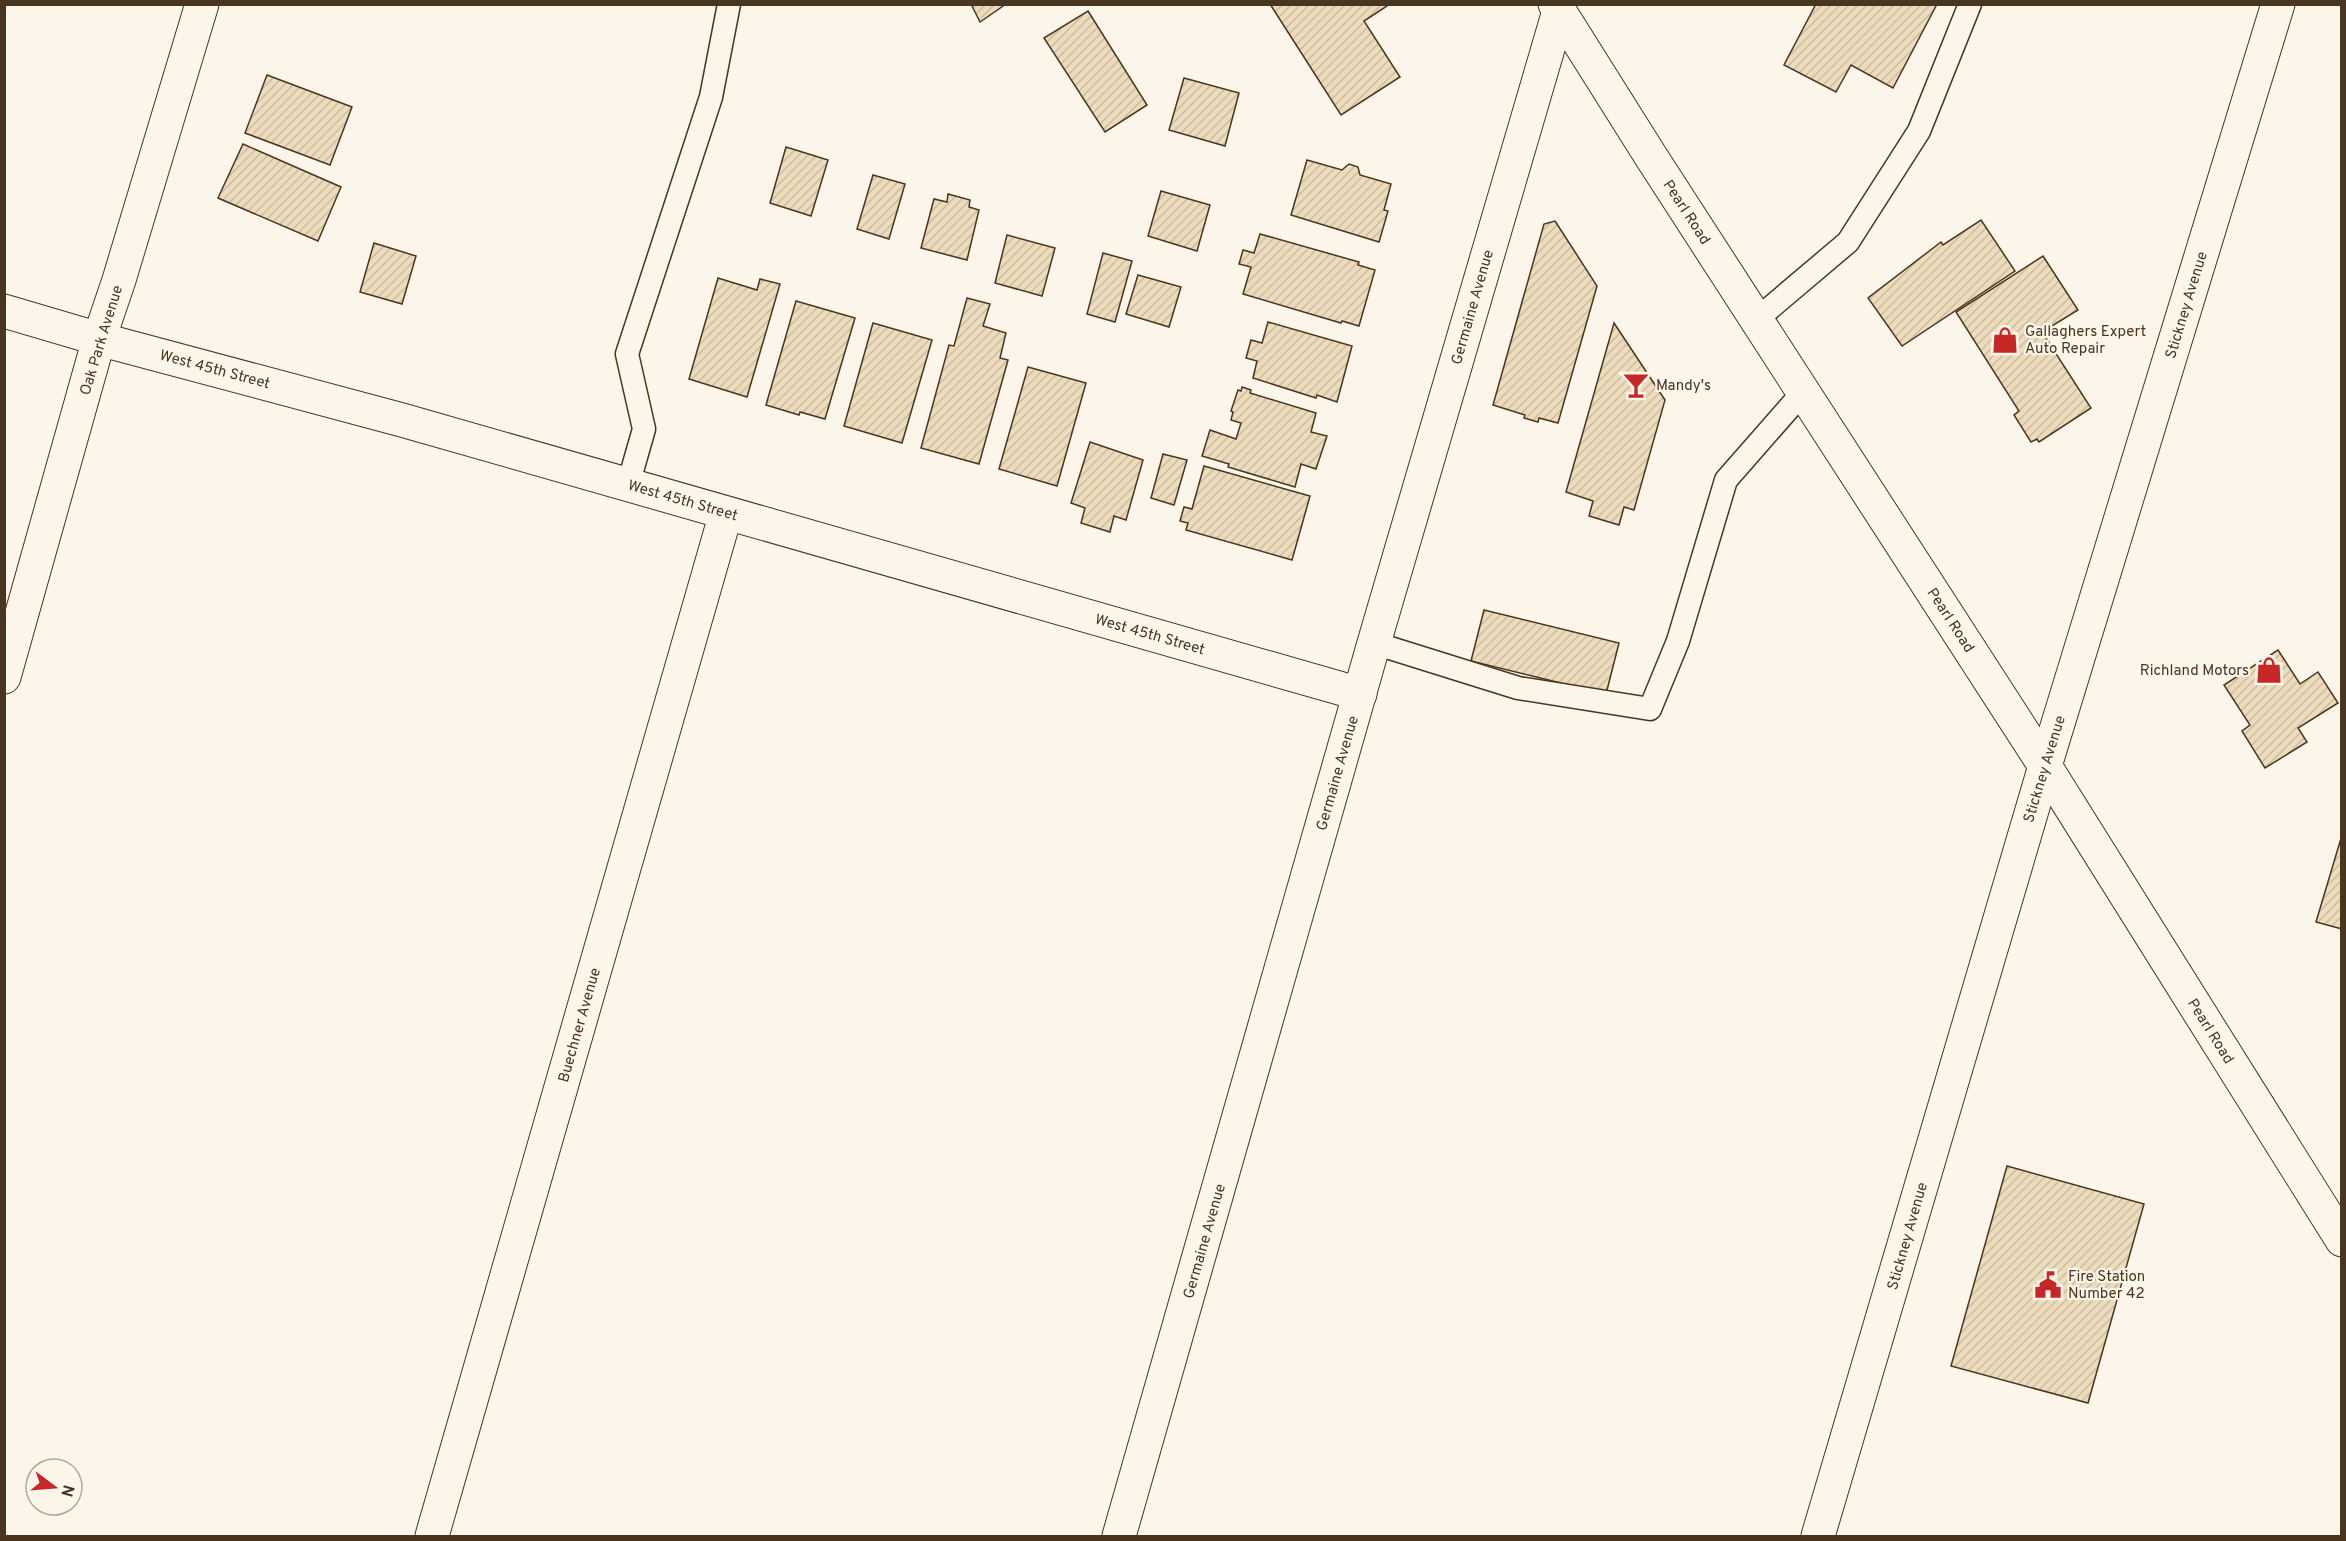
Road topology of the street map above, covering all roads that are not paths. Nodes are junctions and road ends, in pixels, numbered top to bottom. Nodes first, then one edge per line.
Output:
1 (202, 4) edge
2 (729, 4) edge
3 (1970, 4) edge
4 (2278, 4) edge
5 (1557, 8) edge
6 (4, 311) edge
7 (1757, 319) junction
8 (99, 339) junction
9 (1804, 392) junction
10 (628, 485) junction
11 (726, 513) junction
12 (1374, 642) junction
13 (4, 677) edge
14 (1360, 694) junction
15 (2045, 766) junction
16 (2342, 1240) edge
17 (432, 1536) edge
18 (1119, 1536) edge
19 (1818, 1536) edge

1 - 8 street, Oak Park Avenue
2 - 10 lane
3 - 7 lane
4 - 15 street, Stickney Avenue
5 - 7 street, Pearl Road
5 - 12 street, Germaine Avenue
6 - 8 street, West 45th Street
7 - 9 street, Pearl Road
8 - 10 street, West 45th Street
8 - 13 street, Oak Park Avenue
9 - 12 lane
9 - 15 street, Pearl Road
10 - 11 street, West 45th Street
11 - 14 street, West 45th Street
11 - 17 street, Buechner Avenue
12 - 14 street, Germaine Avenue
14 - 18 street, Germaine Avenue
15 - 16 street, Pearl Road
15 - 19 street, Stickney Avenue

